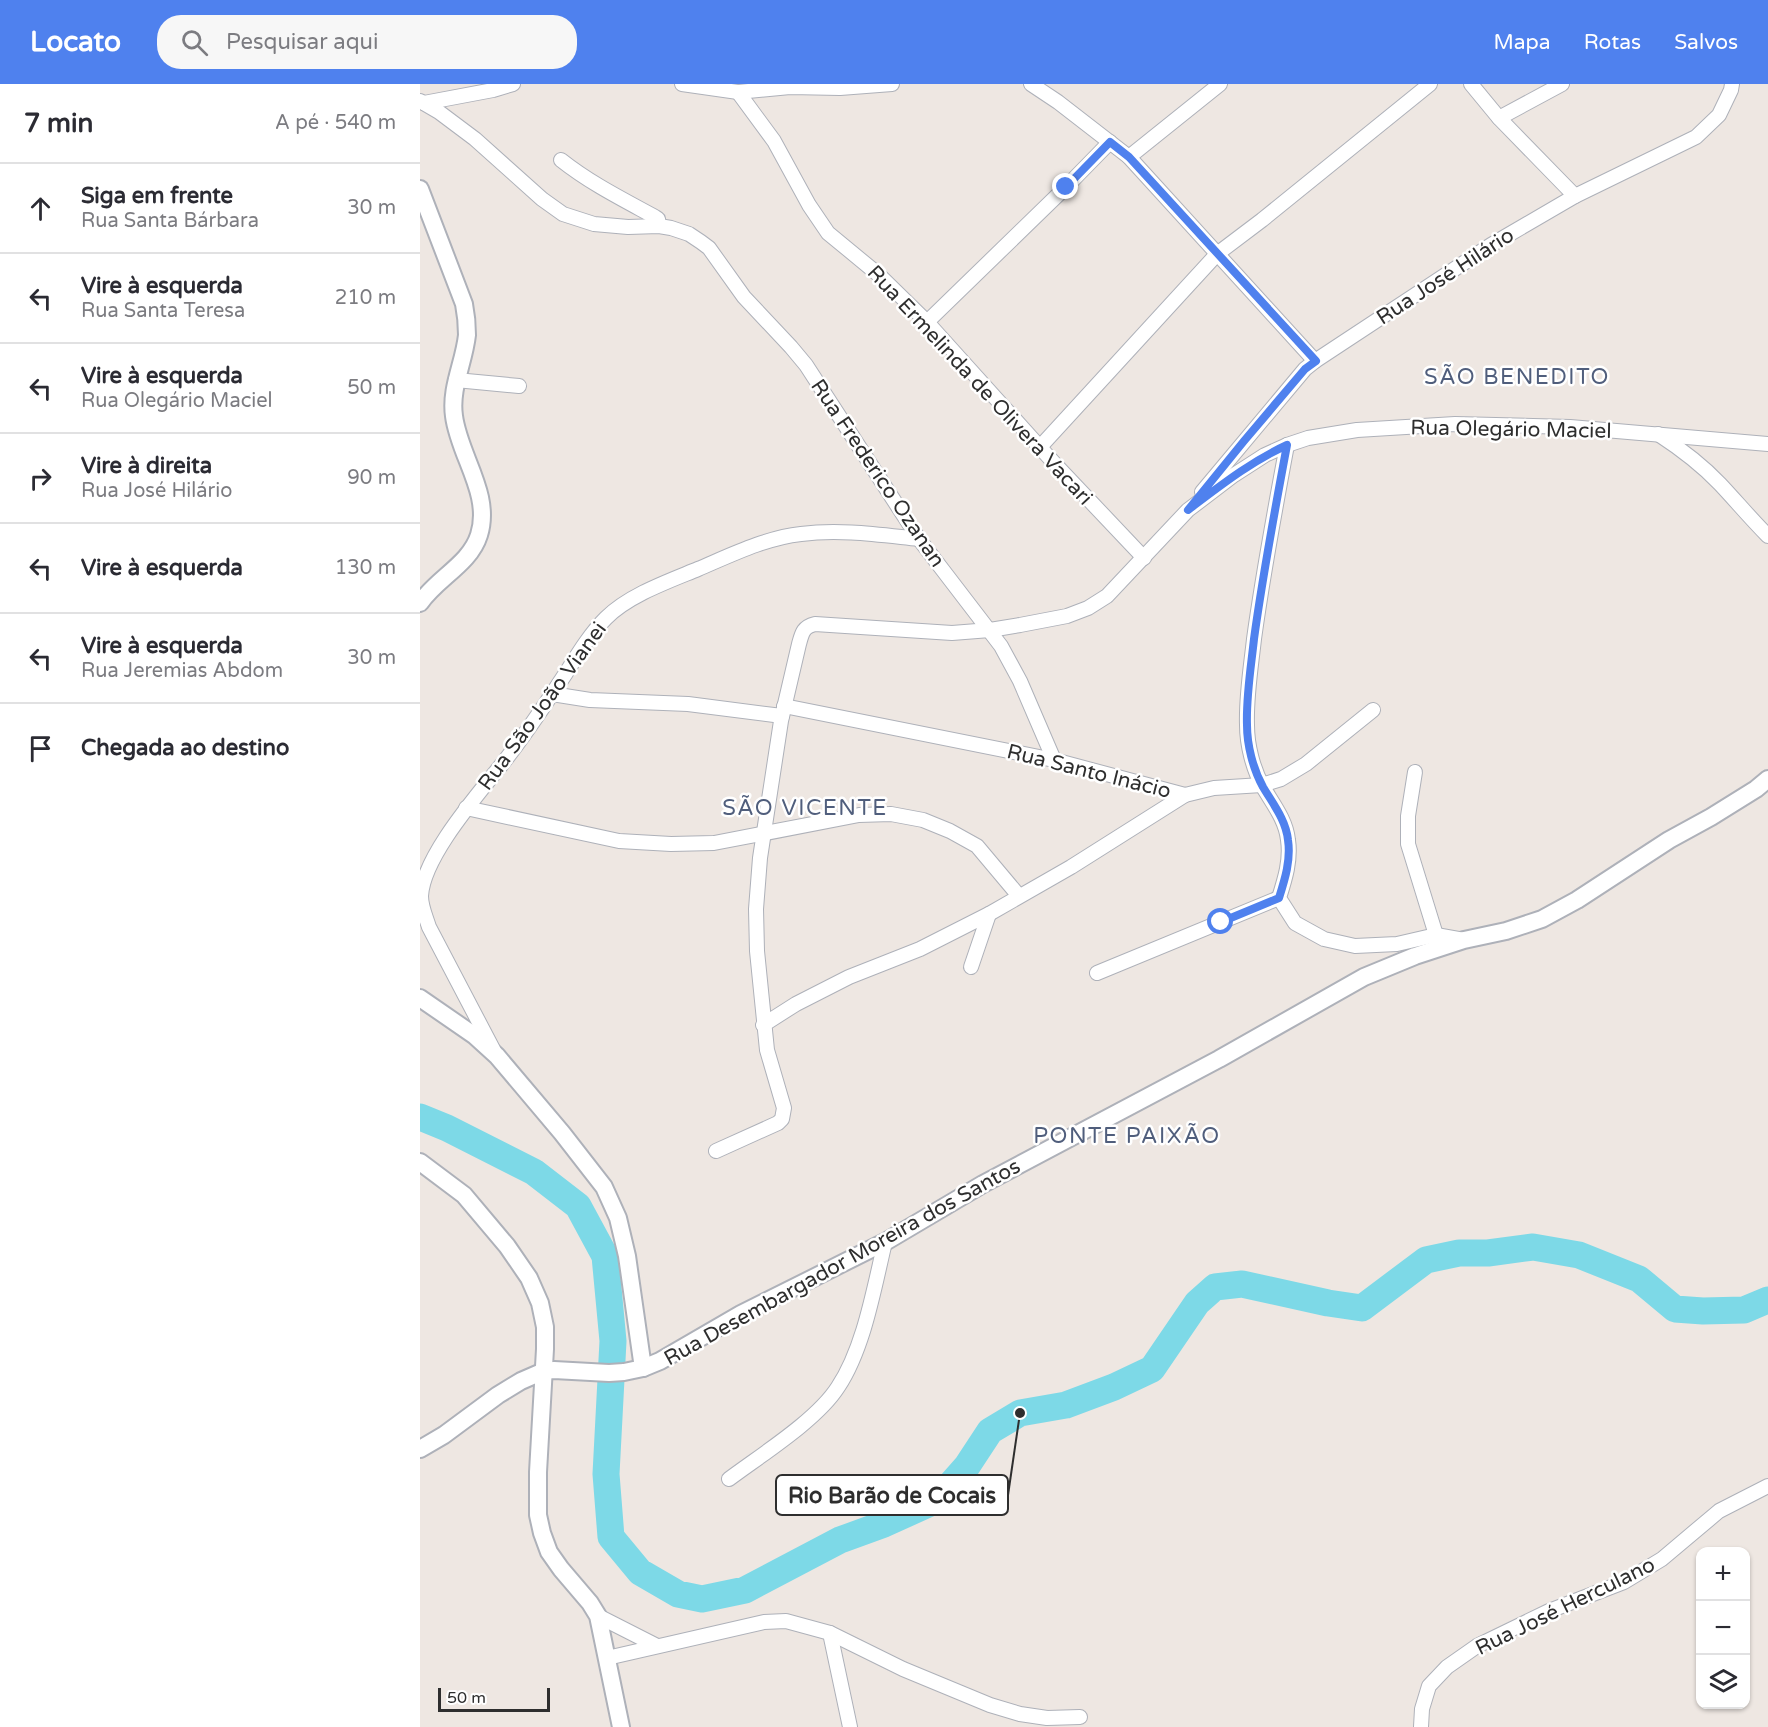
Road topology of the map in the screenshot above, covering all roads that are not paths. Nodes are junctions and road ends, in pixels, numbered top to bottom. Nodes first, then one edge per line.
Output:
1 (513, 84) edge
2 (682, 84) edge
3 (891, 84) edge
4 (1031, 84) edge
5 (1220, 84) edge
6 (1430, 84) edge
7 (1471, 84) edge
8 (1562, 84) edge
9 (1731, 84) edge
10 (844, 86) edge
11 (738, 92) junction
12 (422, 102) edge
13 (1499, 118) junction
14 (1110, 142) junction
15 (1129, 157) junction
16 (561, 160) dead end
17 (420, 189) edge
18 (1575, 196) junction
19 (659, 226) junction
20 (1217, 254) junction
21 (927, 322) junction
22 (1316, 361) junction
23 (456, 380) junction
24 (519, 386) dead end
25 (1657, 433) junction
26 (1768, 444) edge
27 (1287, 445) junction
28 (1040, 447) junction
29 (1188, 510) junction
30 (1768, 536) edge
31 (919, 539) junction
32 (1144, 558) junction
33 (420, 603) edge
34 (990, 630) junction
35 (552, 694) junction
36 (1373, 710) dead end
37 (783, 711) junction
38 (1054, 760) junction
39 (1415, 772) dead end
40 (1768, 779) edge
41 (1262, 785) junction
42 (1185, 795) junction
43 (466, 808) junction
44 (763, 834) junction
45 (1019, 896) junction
46 (1279, 898) junction
47 (989, 914) junction
48 (1436, 935) junction
49 (1464, 940) junction
50 (972, 967) dead end
51 (1097, 973) dead end
52 (420, 998) edge
53 (764, 1025) junction
54 (496, 1056) junction
55 (716, 1151) dead end
56 (420, 1162) edge
57 (885, 1242) junction
58 (643, 1368) junction
59 (544, 1371) junction
60 (420, 1449) edge
61 (729, 1479) dead end
62 (1768, 1486) edge
63 (598, 1616) junction
64 (830, 1634) junction
65 (657, 1646) junction
66 (607, 1658) junction
67 (1080, 1717) dead end
68 (621, 1727) edge
69 (850, 1727) edge
70 (1421, 1727) edge

1 - 12 street, Rua Frederico Ozanan
2 - 11 street
3 - 10 street
4 - 14 street
5 - 15 street
6 - 20 street
7 - 13 street
8 - 13 street
9 - 18 street, Rua José Hilário
10 - 11 street
11 - 21 street, Rua Ermelinda de Olivera Vacari
12 - 19 street, Rua Frederico Ozanan
13 - 18 street
14 - 15 street
14 - 21 street
15 - 20 street
16 - 19 street, Rua Frederico Ozanan
17 - 23 street
18 - 22 street, Rua José Hilário
19 - 31 street, Rua Frederico Ozanan
20 - 22 street
20 - 28 street
21 - 28 street, Rua Ermelinda de Olivera Vacari
22 - 29 street, Rua José Hilário
23 - 24 street
23 - 33 street
25 - 26 street, Rua Olegário Maciel
25 - 27 street, Rua Olegário Maciel
25 - 30 street
27 - 29 street, Rua Olegário Maciel
27 - 41 street
28 - 32 street, Rua Ermelinda de Olivera Vacari
29 - 32 street, Rua Olegário Maciel
31 - 34 street, Rua Frederico Ozanan
31 - 35 street, Rua São João Vianei
32 - 34 street, Rua Olegário Maciel
34 - 37 street, Rua Olegário Maciel
34 - 38 street, Rua Frederico Ozanan
35 - 37 street, Rua Santo Inácio
35 - 43 street, Rua São João Vianei
36 - 41 street, Rua Santo Inácio
37 - 38 street, Rua Santo Inácio
37 - 44 street
38 - 42 street, Rua Santo Inácio
39 - 48 street
40 - 49 street, Rua Desembargador Moreira dos Santos
41 - 42 street, Rua Santo Inácio
41 - 46 street
42 - 45 street
43 - 44 street
43 - 54 street, Rua São João Vianei
44 - 45 street
44 - 53 street
45 - 47 street
46 - 48 street
46 - 51 street
47 - 50 street
47 - 53 street
48 - 49 street
49 - 57 street, Rua Desembargador Moreira dos Santos
52 - 54 street
53 - 55 street
54 - 58 street
56 - 59 street
57 - 58 street, Rua Desembargador Moreira dos Santos
57 - 61 street
58 - 59 street, Rua Desembargador Moreira dos Santos
59 - 60 street, Rua Desembargador Moreira dos Santos
59 - 63 street
62 - 70 street, Rua José Herculano
63 - 65 street
63 - 66 street
64 - 65 street
64 - 67 street
64 - 69 street
65 - 66 street
66 - 68 street

